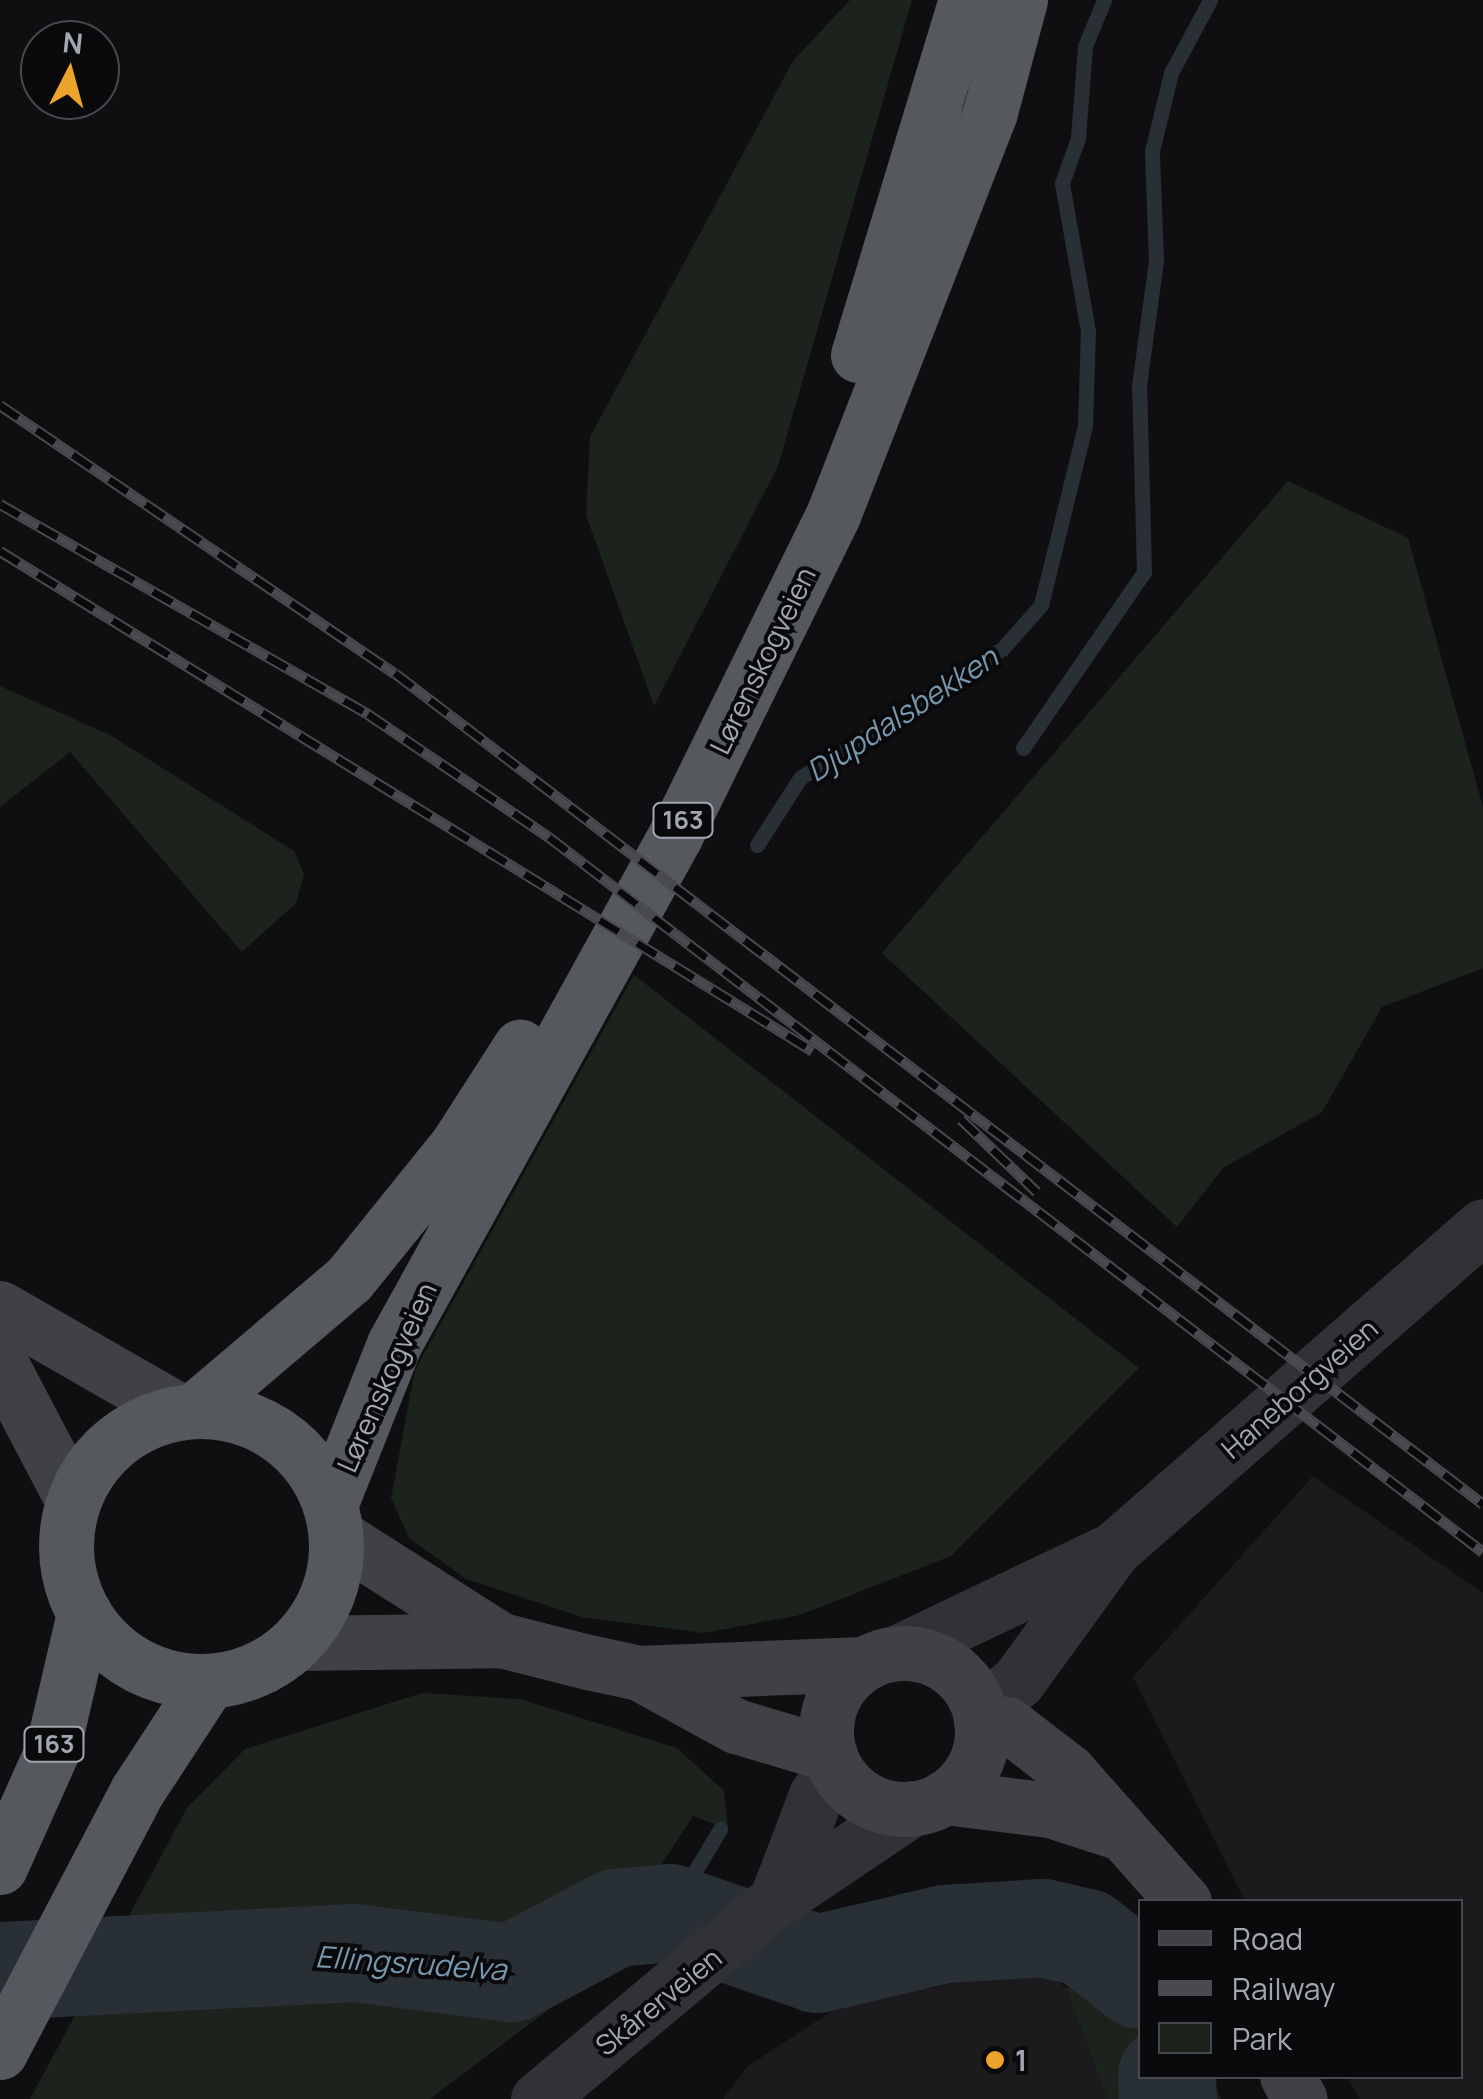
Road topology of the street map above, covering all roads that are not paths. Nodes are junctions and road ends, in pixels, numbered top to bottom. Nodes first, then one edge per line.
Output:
1 (966, 0) edge
2 (1020, 0) edge
3 (1483, 1226) edge
4 (0, 1308) edge
5 (0, 1362) edge
6 (188, 1411) junction
7 (73, 1501) junction
8 (333, 1520) junction
9 (1114, 1549) junction
10 (84, 1613) junction
11 (501, 1640) junction
12 (296, 1642) junction
13 (880, 1659) junction
14 (639, 1673) junction
15 (208, 1682) junction
16 (981, 1717) junction
17 (832, 1762) junction
18 (929, 1803) junction
19 (1118, 1832) junction
20 (0, 1868) edge
21 (1181, 1899) edge
22 (771, 1905) junction
23 (5, 2043) edge
24 (538, 2099) edge

1 - 6 highway, Lørenskogveien / 163
2 - 8 highway, Lørenskogveien / 163
3 - 9 street, Haneborgveien
4 - 6 main road
5 - 7 main road
6 - 7 highway, 163
6 - 8 highway
7 - 10 highway, 163
8 - 11 main road
8 - 12 highway, 163
9 - 13 street, Haneborgveien
9 - 16 street, Haneborgveien
10 - 15 highway, 163
10 - 20 highway, 163
11 - 12 main road
11 - 14 main road
12 - 15 highway, 163
13 - 14 main road
13 - 16 main road
13 - 17 main road
14 - 17 main road
15 - 23 highway
16 - 18 main road
16 - 19 main road
17 - 18 main road
17 - 22 street, Skårerveien
18 - 19 main road
18 - 22 street, Skårerveien
19 - 21 main road
22 - 24 street, Skårerveien

